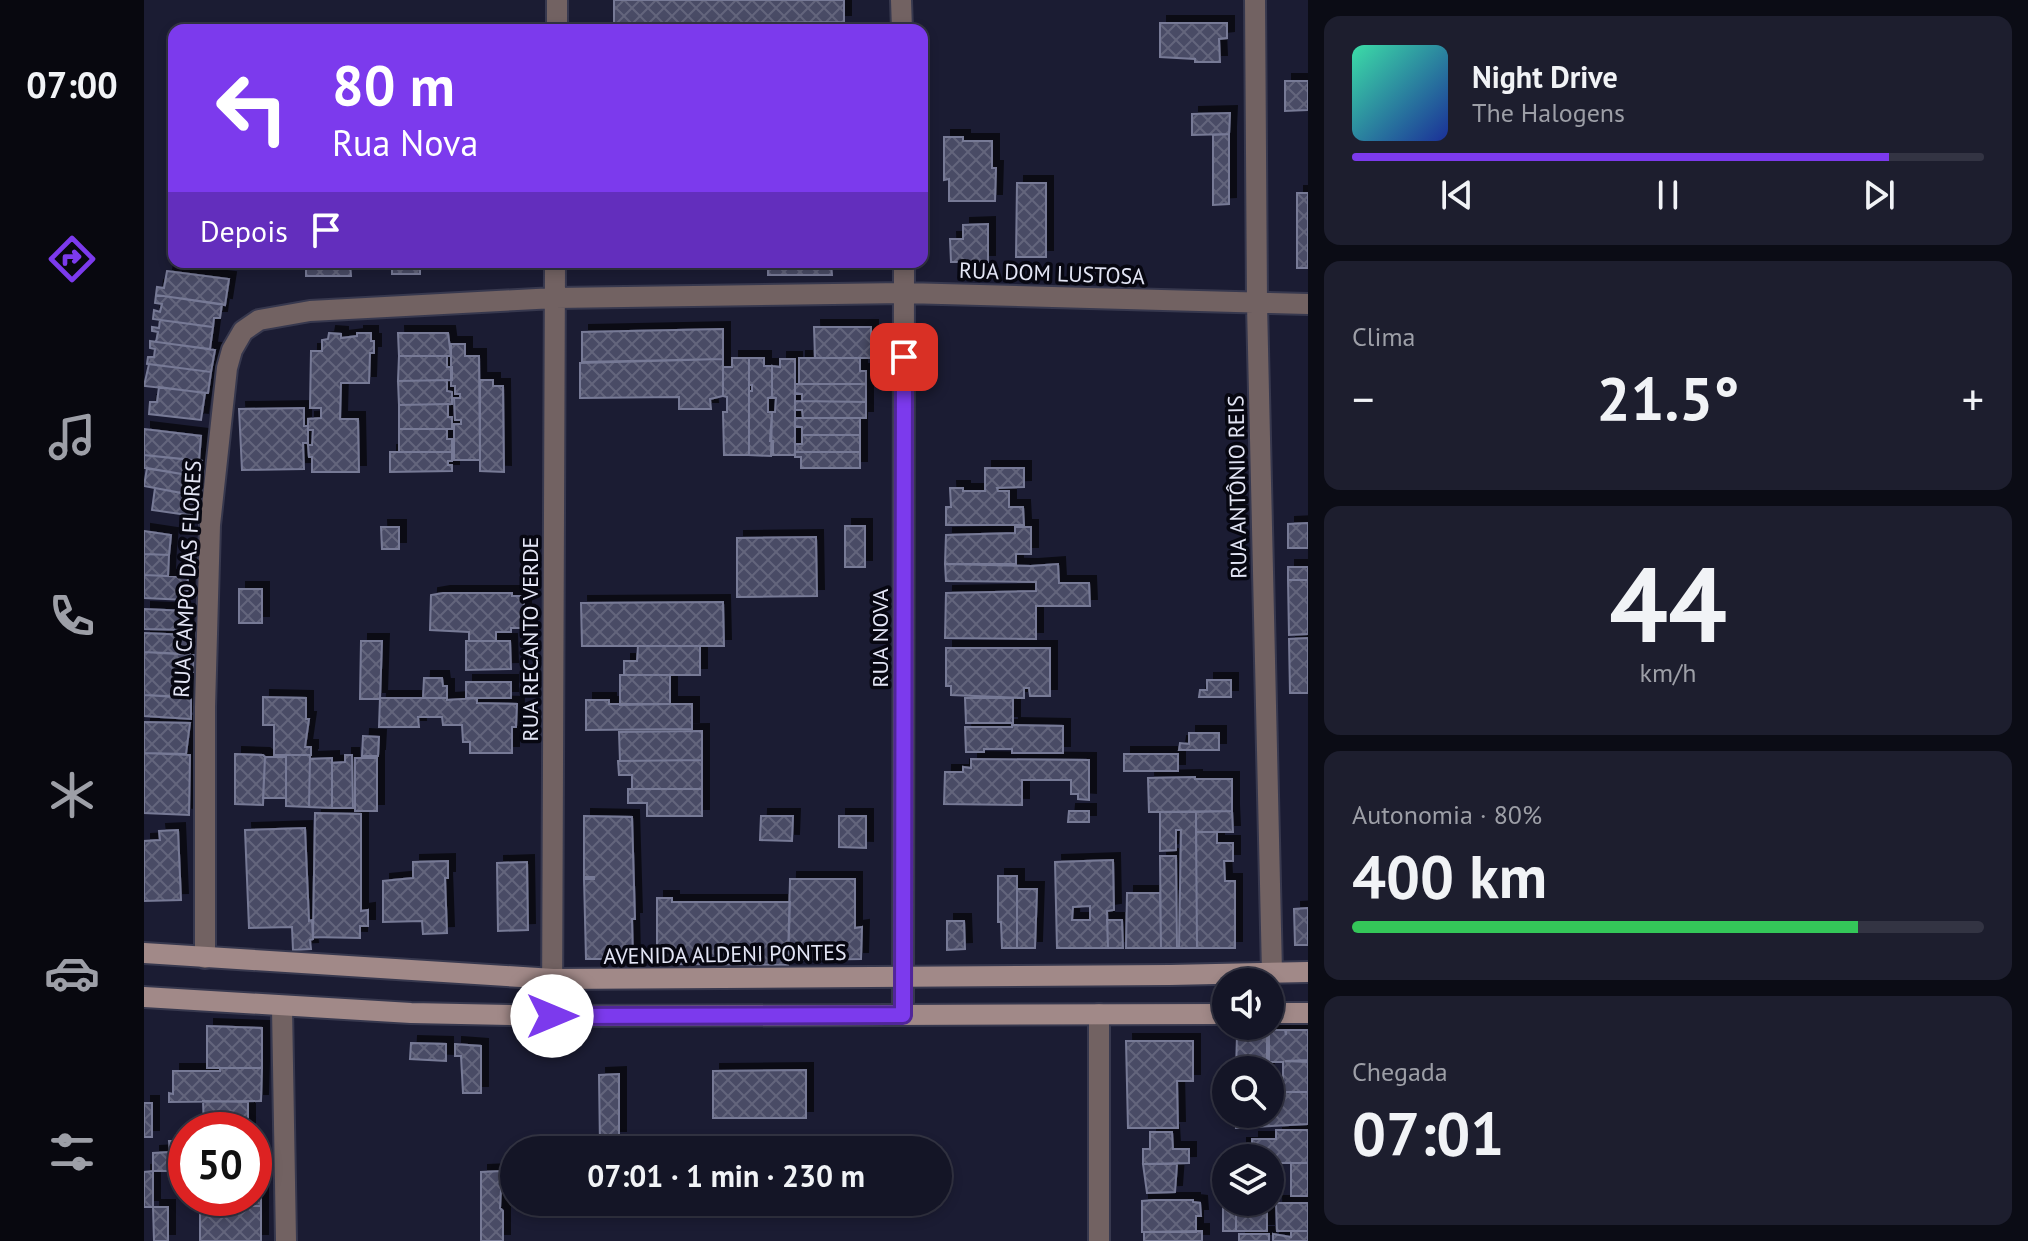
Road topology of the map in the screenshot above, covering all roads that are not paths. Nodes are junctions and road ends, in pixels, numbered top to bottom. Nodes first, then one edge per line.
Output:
1 (557, 0) edge
2 (901, 0) edge
3 (1255, 0) edge
4 (557, 24) edge
5 (902, 24) edge
6 (555, 268) edge
7 (904, 268) edge
8 (904, 293) junction
9 (555, 298) junction
10 (1257, 304) junction
11 (1308, 304) edge
12 (144, 953) edge
13 (205, 958) junction
14 (1272, 968) edge
15 (1308, 972) edge
16 (1212, 973) edge
17 (1284, 973) edge
18 (902, 976) junction
19 (553, 979) junction
20 (144, 997) edge
21 (282, 1007) junction
22 (1284, 1013) edge
23 (1308, 1013) edge
24 (1099, 1014) junction
25 (1212, 1014) edge
26 (903, 1015) junction
27 (552, 1016) junction
28 (286, 1241) edge
29 (1099, 1241) edge

1 - 4 street
2 - 5 street
3 - 10 street, RUA ANTÔNIO REIS
6 - 9 street, RUA RECANTO VERDE
7 - 8 street, RUA NOVA
8 - 9 street, RUA DOM LUSTOSA
8 - 10 street, RUA DOM LUSTOSA
8 - 18 street, RUA NOVA
9 - 13 street, RUA CAMPO DAS FLORES
9 - 19 street, RUA RECANTO VERDE
10 - 11 street, RUA DOM LUSTOSA
10 - 14 street, RUA ANTÔNIO REIS
12 - 13 main road, AVENIDA ALDENI PONTES
13 - 19 main road, AVENIDA ALDENI PONTES
15 - 17 main road, AVENIDA ALDENI PONTES
16 - 18 main road, AVENIDA ALDENI PONTES
18 - 19 main road, AVENIDA ALDENI PONTES
18 - 26 street, RUA NOVA
19 - 27 street, RUA RECANTO VERDE
20 - 21 main road
21 - 27 main road
21 - 28 street
22 - 23 main road
24 - 25 main road
24 - 26 main road
24 - 29 street
26 - 27 main road

